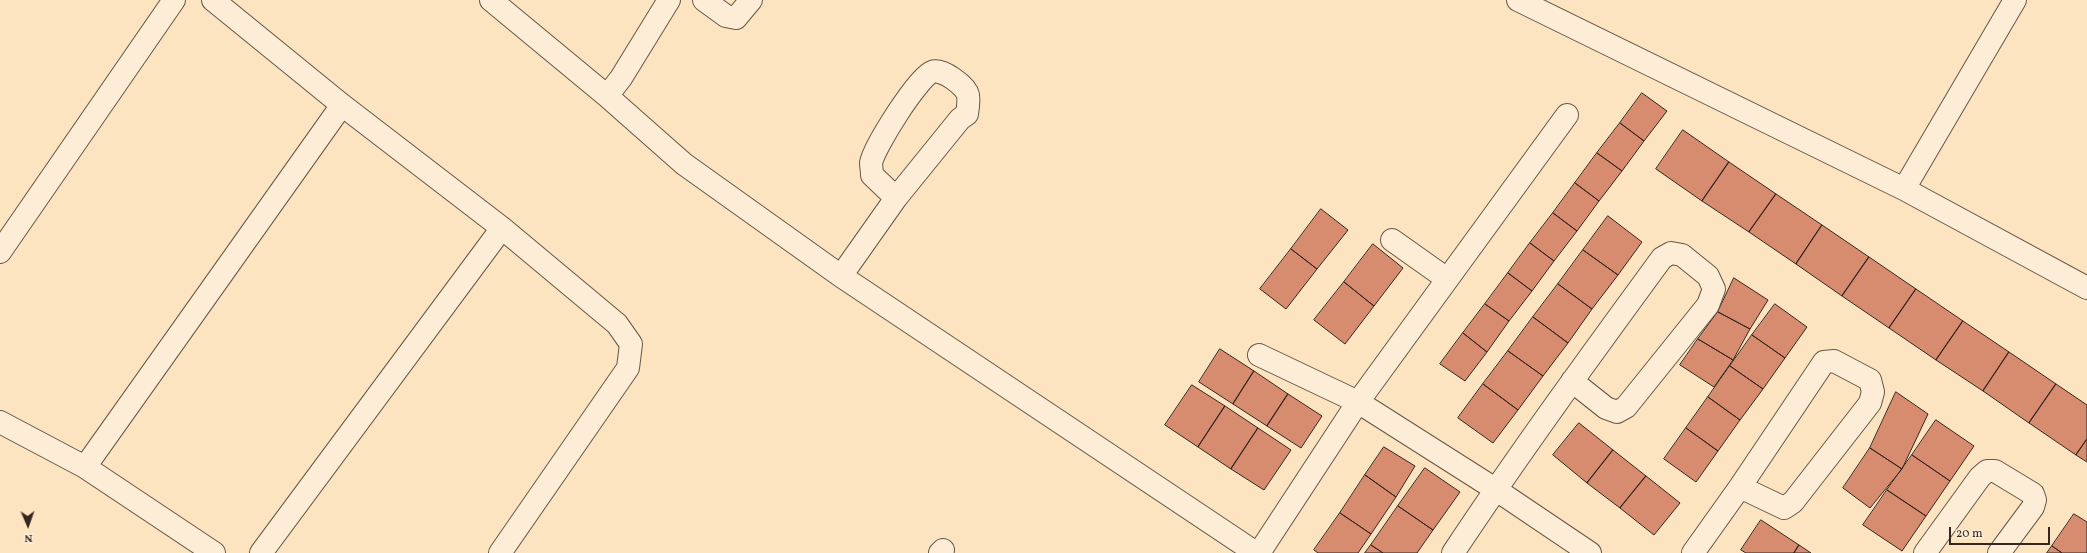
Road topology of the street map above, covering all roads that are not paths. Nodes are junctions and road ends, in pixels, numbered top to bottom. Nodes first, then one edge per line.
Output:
1 (174, 0) edge
2 (212, 0) edge
3 (491, 0) edge
4 (669, 0) edge
5 (704, 0) edge
6 (752, 0) edge
7 (1518, 0) edge
8 (2015, 0) edge
9 (607, 96) junction
10 (342, 105) junction
11 (1567, 115) dead end
12 (1904, 189) junction
13 (896, 198) junction
14 (502, 228) junction
15 (1392, 240) dead end
16 (0, 252) edge
17 (841, 276) junction
18 (1447, 279) junction
19 (2087, 288) edge
20 (1259, 355) dead end
21 (1572, 382) junction
22 (1358, 402) junction
23 (0, 422) edge
24 (85, 467) junction
25 (1740, 487) junction
26 (1496, 489) junction
27 (214, 553) edge
28 (261, 553) edge
29 (500, 553) edge
30 (1257, 553) edge
31 (1454, 553) edge
32 (1590, 553) edge
33 (1693, 553) edge
34 (1925, 553) edge
35 (2000, 553) edge

1 - 16 street
2 - 10 street
3 - 9 street
4 - 9 street
5 - 6 street
7 - 12 street
8 - 12 street
9 - 17 street
10 - 14 street
10 - 24 street
11 - 18 street
12 - 19 street
13 - 13 street
13 - 17 street
14 - 28 street
14 - 29 street
15 - 18 street
17 - 30 street
18 - 22 street
20 - 22 street
21 - 21 street
21 - 26 street
22 - 26 street
22 - 30 street
23 - 24 street
24 - 27 street
25 - 25 street
25 - 33 street
26 - 31 street
26 - 32 street
34 - 35 street

